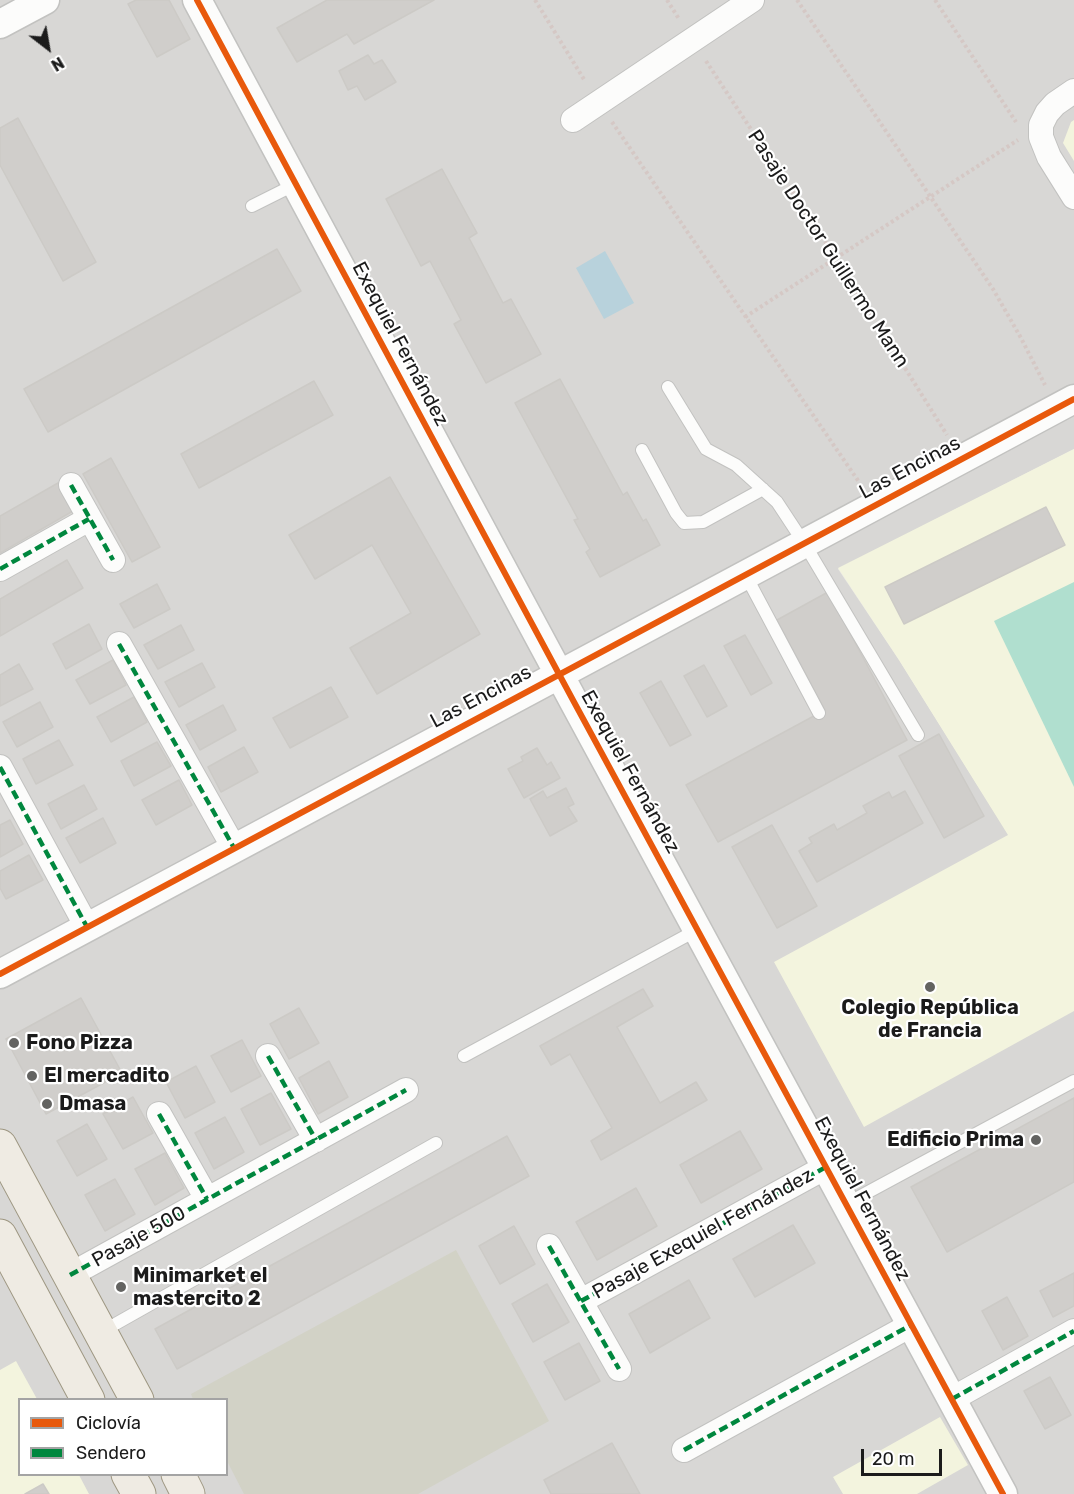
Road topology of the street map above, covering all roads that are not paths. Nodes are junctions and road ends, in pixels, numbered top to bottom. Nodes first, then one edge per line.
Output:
1 (45, 0) edge
2 (197, 0) edge
3 (752, 0) edge
4 (0, 24) edge
5 (1074, 91) edge
6 (573, 120) dead end
7 (296, 184) junction
8 (1074, 197) edge
9 (252, 206) dead end
10 (668, 387) dead end
11 (1065, 403) edge
12 (642, 450) dead end
13 (71, 485) dead end
14 (763, 489) junction
15 (89, 519) junction
16 (804, 543) junction
17 (112, 560) dead end
18 (0, 569) edge
19 (745, 574) junction
20 (119, 644) dead end
21 (558, 674) junction
22 (819, 713) dead end
23 (918, 735) dead end
24 (0, 767) edge
25 (234, 848) junction
26 (87, 927) junction
27 (697, 930) junction
28 (0, 974) edge
29 (268, 1056) dead end
30 (464, 1056) dead end
31 (1074, 1081) edge
32 (406, 1090) dead end
33 (159, 1114) dead end
34 (315, 1140) junction
35 (436, 1143) dead end
36 (0, 1146) edge
37 (826, 1167) junction
38 (207, 1199) junction
39 (846, 1204) junction
40 (549, 1246) dead end
41 (5, 1256) edge
42 (70, 1275) junction
43 (581, 1301) junction
44 (911, 1325) junction
45 (1074, 1331) edge
46 (101, 1332) junction
47 (619, 1369) dead end
48 (87, 1398) edge
49 (136, 1398) edge
50 (952, 1399) junction
51 (684, 1450) dead end
52 (129, 1476) edge
53 (179, 1476) edge
54 (139, 1494) edge
55 (188, 1494) edge
56 (1003, 1494) edge

1 - 4 street
2 - 7 street, Exequiel Fernández
3 - 6 street
5 - 8 street
7 - 9 lane
7 - 21 street, Exequiel Fernández
10 - 14 lane
11 - 16 street, Las Encinas
12 - 14 lane
13 - 15 street
14 - 16 lane
15 - 17 street
15 - 18 street
16 - 19 street, Las Encinas
16 - 23 lane
19 - 21 street, Las Encinas
19 - 22 lane
20 - 25 street
21 - 25 street, Las Encinas
21 - 27 street, Exequiel Fernández
24 - 26 street
25 - 26 street, Las Encinas
26 - 28 street, Las Encinas
27 - 30 lane
27 - 37 street, Exequiel Fernández
29 - 34 street
31 - 39 lane
32 - 34 street, Pasaje 500
33 - 38 street, Pasaje 500
34 - 38 street, Pasaje 500
35 - 46 lane
36 - 42 main road
37 - 39 street, Exequiel Fernández
37 - 43 street, Pasaje Exequiel Fernández
38 - 42 street, Pasaje 500
39 - 44 street, Exequiel Fernández
40 - 43 street, Pasaje Exequiel Fernández
41 - 48 main road
42 - 46 main road
43 - 47 street, Pasaje Exequiel Fernández
44 - 50 street, Exequiel Fernández
44 - 51 street
45 - 50 street
46 - 49 main road
50 - 56 street, Exequiel Fernández
52 - 54 main road
53 - 55 main road

